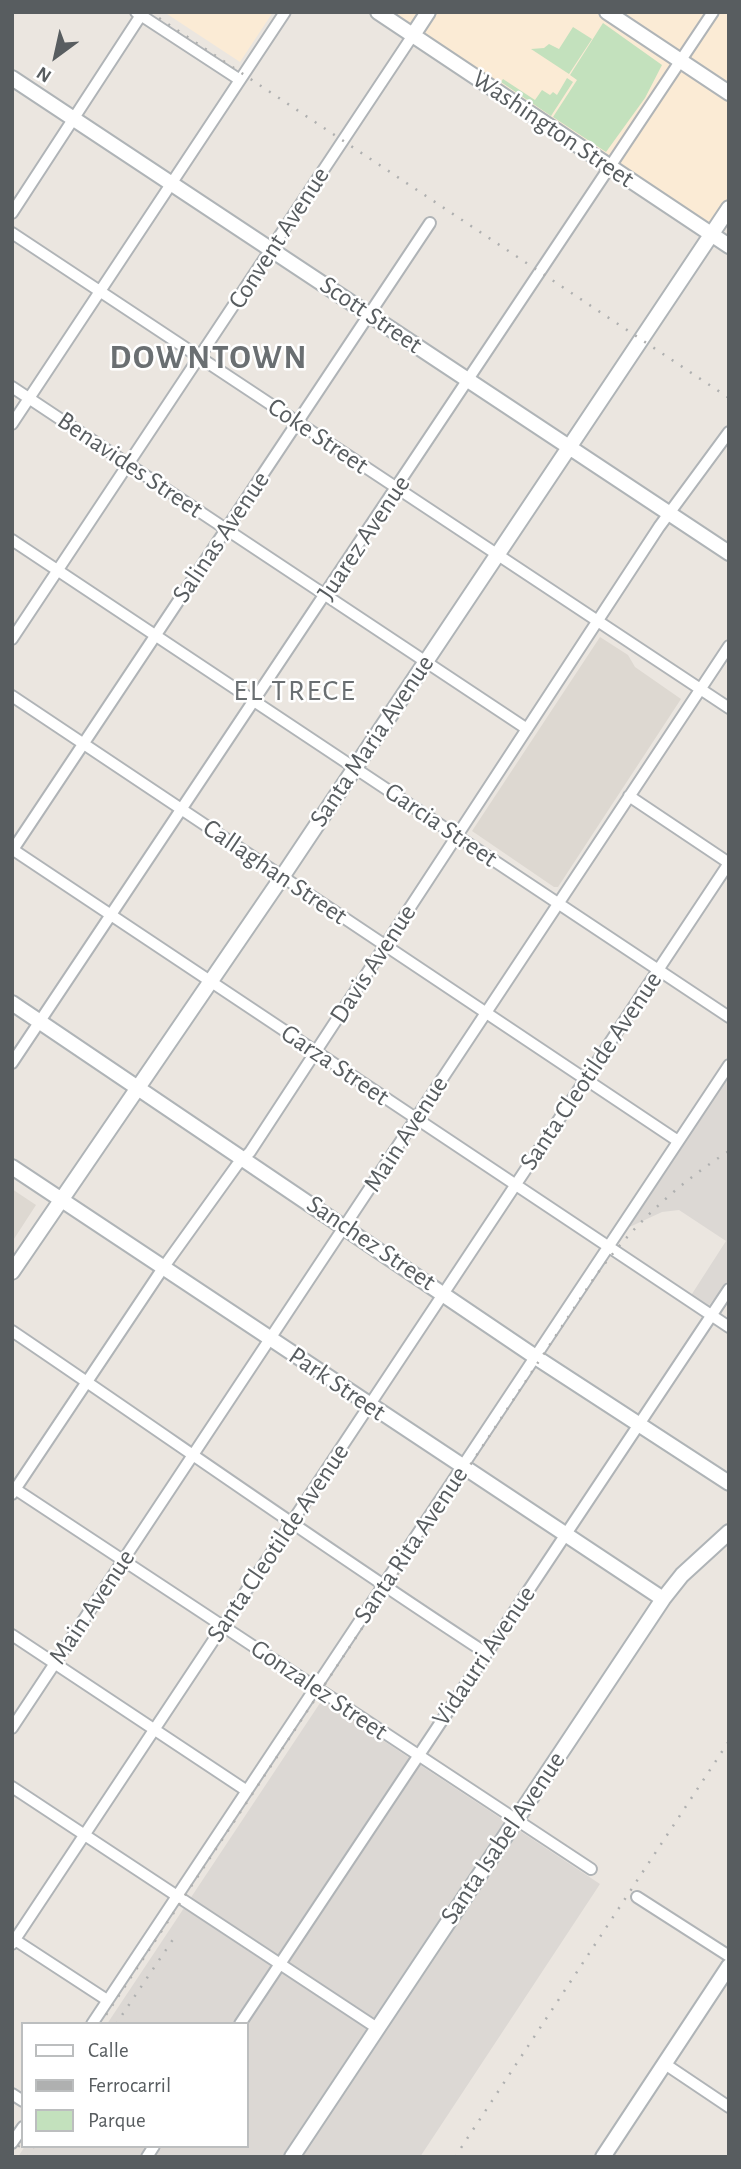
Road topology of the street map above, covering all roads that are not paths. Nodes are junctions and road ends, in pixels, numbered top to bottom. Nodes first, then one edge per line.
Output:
1 (285, 12) edge
2 (378, 12) edge
3 (428, 12) edge
4 (607, 12) edge
5 (713, 12) edge
6 (140, 13) edge
7 (413, 35) junction
8 (681, 61) junction
9 (12, 78) edge
10 (240, 80) junction
11 (729, 93) edge
12 (75, 119) junction
13 (610, 168) junction
14 (172, 184) junction
15 (729, 208) edge
16 (12, 213) edge
17 (430, 223) dead end
18 (12, 233) edge
19 (711, 234) junction
20 (729, 246) edge
21 (273, 250) junction
22 (100, 292) junction
23 (369, 314) junction
24 (200, 358) junction
25 (469, 380) junction
26 (12, 387) edge
27 (30, 398) junction
28 (297, 422) junction
29 (12, 424) edge
30 (729, 432) edge
31 (568, 446) junction
32 (129, 464) junction
33 (397, 488) junction
34 (670, 514) junction
35 (226, 529) junction
36 (12, 540) edge
37 (729, 553) edge
38 (496, 554) junction
39 (58, 570) junction
40 (326, 595) junction
41 (597, 621) junction
42 (155, 635) junction
43 (12, 639) edge
44 (729, 646) edge
45 (426, 661) junction
46 (700, 689) junction
47 (12, 695) edge
48 (255, 701) junction
49 (729, 708) edge
50 (527, 729) junction
51 (84, 743) junction
52 (355, 768) junction
53 (629, 796) junction
54 (182, 810) junction
55 (457, 836) junction
56 (13, 850) edge
57 (729, 863) edge
58 (282, 877) junction
59 (558, 903) junction
60 (111, 915) junction
61 (385, 946) junction
62 (658, 970) junction
63 (210, 981) junction
64 (12, 1003) edge
65 (486, 1013) junction
66 (729, 1017) edge
67 (40, 1021) junction
68 (315, 1052) junction
69 (12, 1063) edge
70 (729, 1065) edge
71 (586, 1079) junction
72 (137, 1087) junction
73 (415, 1119) junction
74 (678, 1141) junction
75 (244, 1158) junction
76 (12, 1167) edge
77 (515, 1186) junction
78 (60, 1199) junction
79 (345, 1226) junction
80 (608, 1249) junction
81 (163, 1268) junction
82 (12, 1272) edge
83 (729, 1289) edge
84 (444, 1293) junction
85 (710, 1314) junction
86 (729, 1327) edge
87 (12, 1331) edge
88 (270, 1339) junction
89 (536, 1357) junction
90 (87, 1381) junction
91 (369, 1405) junction
92 (638, 1424) junction
93 (194, 1454) junction
94 (462, 1467) junction
95 (729, 1483) edge
96 (13, 1490) edge
97 (293, 1521) junction
98 (729, 1532) edge
99 (565, 1534) junction
100 (123, 1560) junction
101 (384, 1586) junction
102 (663, 1599) junction
103 (223, 1626) junction
104 (12, 1635) edge
105 (486, 1653) junction
106 (55, 1664) junction
107 (315, 1688) junction
108 (12, 1728) edge
109 (154, 1730) junction
110 (418, 1756) junction
111 (12, 1787) edge
112 (247, 1791) junction
113 (515, 1820) junction
114 (84, 1835) junction
115 (591, 1869) dead end
116 (177, 1896) junction
117 (637, 1897) dead end
118 (13, 1941) edge
119 (729, 1956) edge
120 (281, 1965) junction
121 (729, 1966) edge
122 (107, 2000) junction
123 (93, 2022) edge
124 (241, 2022) edge
125 (377, 2028) junction
126 (665, 2064) junction
127 (729, 2107) edge
128 (292, 2157) edge
129 (603, 2157) edge

1 - 10 street
2 - 7 main road, Washington Street
3 - 7 main road, Convent Avenue
4 - 8 main road
5 - 8 street, Juarez Avenue
6 - 10 street
6 - 12 street
7 - 13 main road, Washington Street
7 - 21 street, Convent Avenue
8 - 11 main road
8 - 13 street, Juarez Avenue
9 - 12 main road, Scott Street
10 - 14 street
12 - 14 main road, Scott Street
12 - 16 street
13 - 19 main road, Washington Street
13 - 25 street, Juarez Avenue
14 - 21 main road, Scott Street
14 - 22 street
15 - 19 main road, Santa Maria Avenue
17 - 23 street, Salinas Avenue
18 - 22 street, Coke Street
19 - 20 main road, Washington Street
19 - 31 main road, Santa Maria Avenue
21 - 23 main road, Scott Street
21 - 24 street, Convent Avenue
22 - 24 street, Coke Street
22 - 27 street
23 - 25 main road, Scott Street
23 - 28 street, Salinas Avenue
24 - 28 street, Coke Street
24 - 32 street, Convent Avenue
25 - 31 main road, Scott Street
25 - 33 street, Juarez Avenue
26 - 27 street, Benavides Street
27 - 29 street
27 - 32 street, Benavides Street
28 - 33 street, Coke Street
28 - 35 street, Salinas Avenue
30 - 34 street, Davis Avenue
31 - 34 main road, Scott Street
31 - 38 main road, Santa Maria Avenue
32 - 35 street, Benavides Street
32 - 39 street, Convent Avenue
33 - 38 street, Coke Street
33 - 40 street, Juarez Avenue
34 - 37 main road, Scott Street
34 - 41 street, Davis Avenue
35 - 40 street, Benavides Street
35 - 42 street, Salinas Avenue
36 - 39 street, Garcia Street
38 - 41 street, Coke Street
38 - 45 main road, Santa Maria Avenue
39 - 42 street, Garcia Street
39 - 43 street, Convent Avenue
40 - 45 street, Benavides Street
40 - 48 street, Juarez Avenue
41 - 46 street, Coke Street
41 - 50 street, Davis Avenue
42 - 48 street, Garcia Street
42 - 51 street, Salinas Avenue
44 - 46 street, Main Avenue
45 - 50 street, Benavides Street
45 - 52 main road, Santa Maria Avenue
46 - 49 street, Coke Street
46 - 53 street, Main Avenue
47 - 51 street, Callaghan Street
48 - 52 street, Garcia Street
48 - 54 street, Juarez Avenue
50 - 55 street, Davis Avenue
51 - 54 street, Callaghan Street
51 - 56 street, Salinas Avenue
52 - 55 street, Garcia Street
52 - 58 main road, Santa Maria Avenue
53 - 57 street
53 - 59 street, Main Avenue
54 - 58 street, Callaghan Street
54 - 60 street, Juarez Avenue
55 - 59 street, Garcia Street
55 - 61 street, Davis Avenue
56 - 60 street, Garza Street
57 - 62 street, Santa Cleotilde Avenue
58 - 61 street, Callaghan Street
58 - 63 main road, Santa Maria Avenue
59 - 62 street, Garcia Street
59 - 65 street, Main Avenue
60 - 63 street, Garza Street
60 - 67 street, Juarez Avenue
61 - 65 street, Callaghan Street
61 - 68 street, Davis Avenue
62 - 66 street, Garcia Street
62 - 71 street, Santa Cleotilde Avenue
63 - 68 street, Garza Street
63 - 72 main road, Santa Maria Avenue
64 - 67 main road, Sanchez Street
65 - 71 street, Callaghan Street
65 - 73 street, Main Avenue
67 - 69 street, Juarez Avenue
67 - 72 main road, Sanchez Street
68 - 73 street, Garza Street
68 - 75 street, Davis Avenue
70 - 74 street, Santa Rita Avenue
71 - 74 street, Callaghan Street
71 - 77 street, Santa Cleotilde Avenue
72 - 75 main road, Sanchez Street
72 - 78 main road, Santa Maria Avenue
73 - 77 street, Garza Street
73 - 79 street, Main Avenue
74 - 80 street, Santa Rita Avenue
75 - 79 main road, Sanchez Street
75 - 81 street, Davis Avenue
76 - 78 main road, Park Street
77 - 80 street, Garza Street
77 - 84 street, Santa Cleotilde Avenue
78 - 81 main road, Park Street
78 - 82 main road, Santa Maria Avenue
79 - 84 main road, Sanchez Street
79 - 88 street, Main Avenue
80 - 85 street, Garza Street
80 - 89 street, Santa Rita Avenue
81 - 88 main road, Park Street
81 - 90 street, Davis Avenue
83 - 85 street, Vidaurri Avenue
84 - 89 main road, Sanchez Street
84 - 91 street, Santa Cleotilde Avenue
85 - 86 street, Garza Street
85 - 92 street, Vidaurri Avenue
87 - 90 street
88 - 91 main road, Park Street
88 - 93 street, Main Avenue
89 - 92 main road, Sanchez Street
89 - 94 street, Santa Rita Avenue
90 - 93 street
90 - 96 street, Davis Avenue
91 - 94 main road, Park Street
91 - 97 street, Santa Cleotilde Avenue
92 - 95 main road, Sanchez Street
92 - 99 street, Vidaurri Avenue
93 - 97 street
93 - 100 street, Main Avenue
94 - 99 main road, Park Street
94 - 101 street, Santa Rita Avenue
96 - 100 street, Gonzalez Street
97 - 101 street
97 - 103 street, Santa Cleotilde Avenue
98 - 102 main road, Santa Isabel Avenue
99 - 102 main road, Park Street
99 - 105 street, Vidaurri Avenue
100 - 103 street, Gonzalez Street
100 - 106 street, Main Avenue
101 - 105 street
101 - 107 street, Santa Rita Avenue
102 - 113 main road, Santa Isabel Avenue
103 - 107 street, Gonzalez Street
103 - 109 street, Santa Cleotilde Avenue
104 - 106 street
105 - 110 street, Vidaurri Avenue
106 - 108 street, Main Avenue
106 - 109 street
107 - 110 street, Gonzalez Street
107 - 112 street, Santa Rita Avenue
109 - 112 street
109 - 114 street, Santa Cleotilde Avenue
110 - 113 street, Gonzalez Street
110 - 120 street, Vidaurri Avenue
111 - 114 street
112 - 116 street, Santa Rita Avenue
113 - 115 street, Gonzalez Street
113 - 125 main road, Santa Isabel Avenue
114 - 116 street
114 - 118 street, Santa Cleotilde Avenue
116 - 120 street
116 - 122 street, Santa Rita Avenue
117 - 119 street
118 - 122 street
120 - 124 street, Vidaurri Avenue
120 - 125 street
121 - 126 main road
122 - 123 street, Santa Rita Avenue
125 - 128 main road, Santa Isabel Avenue
126 - 127 street
126 - 129 main road

